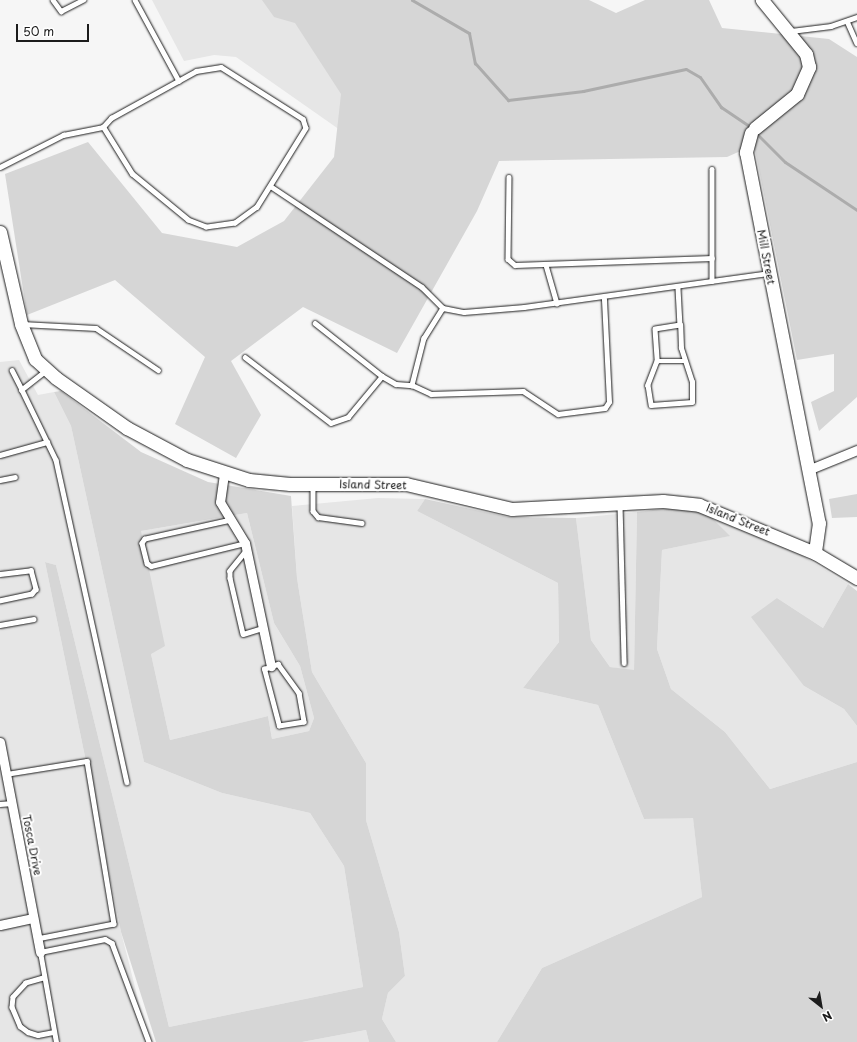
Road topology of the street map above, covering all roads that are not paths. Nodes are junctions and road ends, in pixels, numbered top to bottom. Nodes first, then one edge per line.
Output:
1 (53, 0) edge
2 (83, 0) edge
3 (135, 0) edge
4 (762, 0) edge
5 (857, 17) edge
6 (848, 21) junction
7 (789, 31) junction
8 (857, 44) edge
9 (179, 81) junction
10 (103, 127) junction
11 (0, 167) edge
12 (712, 169) dead end
13 (509, 177) dead end
14 (272, 187) junction
15 (0, 232) edge
16 (712, 258) junction
17 (546, 266) junction
18 (770, 273) junction
19 (712, 281) junction
20 (678, 288) junction
21 (604, 298) junction
22 (557, 303) junction
23 (443, 308) junction
24 (315, 323) dead end
25 (20, 324) junction
26 (680, 325) junction
27 (245, 357) dead end
28 (657, 360) junction
29 (685, 361) junction
30 (12, 370) dead end
31 (158, 370) dead end
32 (47, 371) junction
33 (382, 376) junction
34 (412, 385) junction
35 (22, 390) junction
36 (47, 442) junction
37 (857, 450) edge
38 (0, 455) edge
39 (808, 470) junction
40 (224, 474) junction
41 (15, 477) dead end
42 (0, 480) edge
43 (312, 483) junction
44 (620, 504) junction
45 (232, 520) junction
46 (362, 523) dead end
47 (246, 546) junction
48 (815, 552) junction
49 (0, 574) edge
50 (857, 578) edge
51 (0, 601) edge
52 (33, 619) dead end
53 (0, 625) edge
54 (263, 628) junction
55 (624, 663) dead end
56 (271, 666) junction
57 (0, 748) edge
58 (6, 774) junction
59 (127, 782) dead end
60 (12, 803) junction
61 (0, 804) edge
62 (33, 918) junction
63 (0, 925) edge
64 (37, 939) junction
65 (40, 952) junction
66 (43, 978) junction
67 (54, 1032) junction
68 (56, 1042) edge
69 (150, 1042) edge

1 - 2 lane
3 - 9 lane
4 - 7 street, Mill Street
5 - 6 lane
6 - 7 lane
6 - 8 lane
7 - 18 street, Mill Street
9 - 10 lane
9 - 14 lane
10 - 11 lane
10 - 14 lane
12 - 16 lane
13 - 17 lane
14 - 23 lane
15 - 25 street, Island Street
16 - 17 lane
16 - 19 lane
17 - 22 lane
18 - 19 lane
18 - 39 street, Mill Street
19 - 20 lane
20 - 21 lane
20 - 26 lane
21 - 22 lane
21 - 34 lane
22 - 23 lane
23 - 34 lane
24 - 33 lane
25 - 31 lane
25 - 32 street, Island Street
26 - 28 lane
26 - 29 lane
27 - 33 lane
28 - 29 lane
28 - 29 lane
30 - 35 lane
32 - 35 lane
32 - 40 street, Island Street
33 - 34 lane
35 - 36 lane
36 - 38 lane
36 - 59 lane
37 - 39 street
39 - 48 street, Mill Street
40 - 43 street, Island Street
40 - 45 street
41 - 42 lane
43 - 44 street, Island Street
43 - 46 lane
44 - 48 street, Island Street
44 - 55 lane
45 - 47 street
45 - 47 lane
47 - 54 street
47 - 54 lane
48 - 50 street, Island Street
49 - 51 lane
52 - 53 lane
54 - 56 street
56 - 56 lane
57 - 58 street, Tosca Drive
58 - 60 street, Tosca Drive
58 - 64 lane
60 - 61 lane
60 - 62 street, Tosca Drive
62 - 63 street
62 - 64 street, Tosca Drive
64 - 65 street, Tosca Drive
65 - 66 lane
65 - 69 lane
66 - 67 lane
66 - 67 lane
67 - 68 lane

